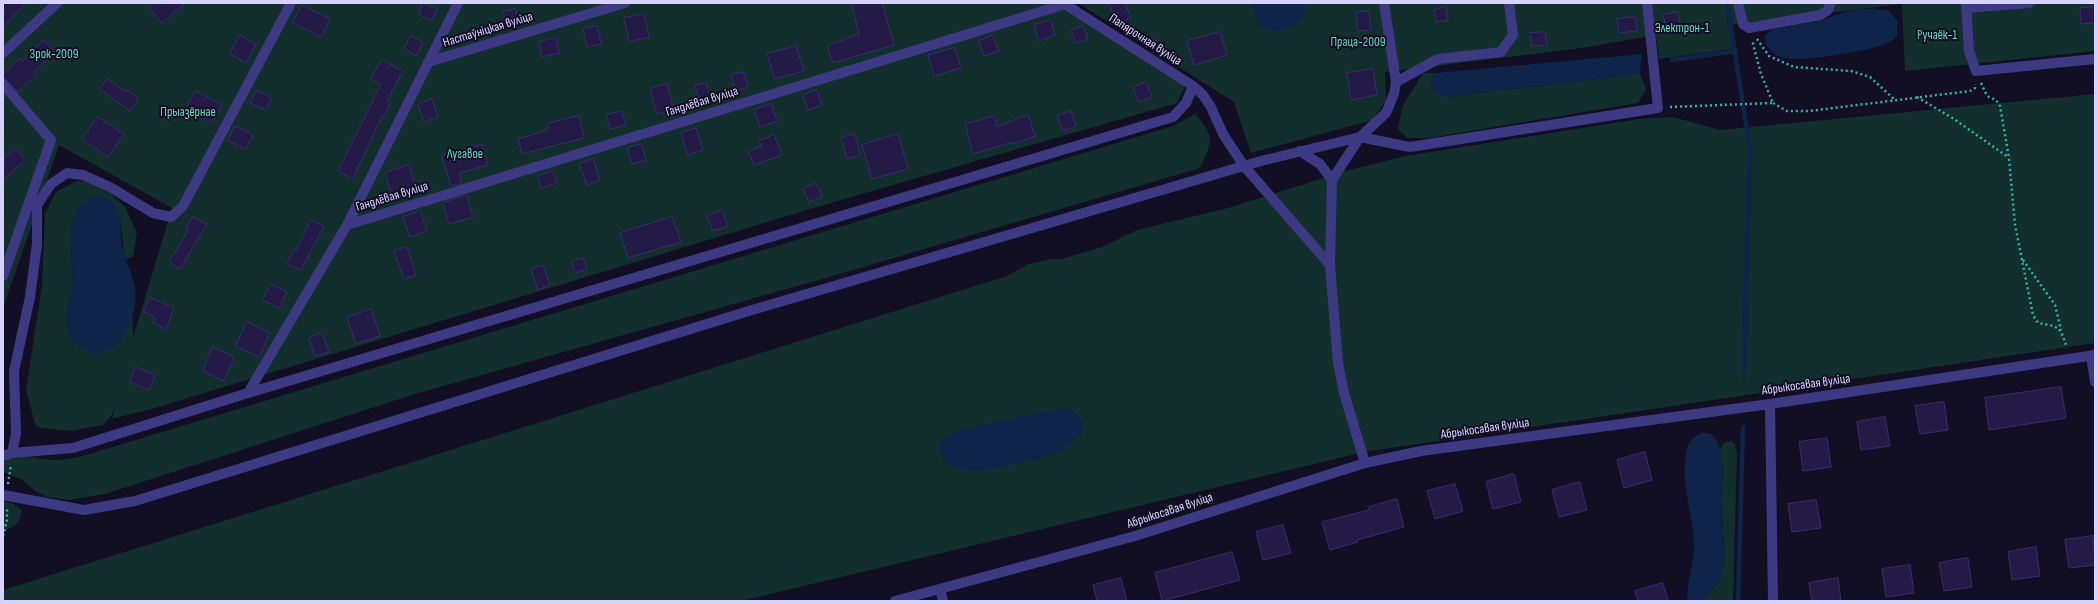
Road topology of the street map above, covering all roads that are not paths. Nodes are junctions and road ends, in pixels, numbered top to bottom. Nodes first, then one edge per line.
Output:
1 (57, 3) edge
2 (291, 3) edge
3 (458, 3) edge
4 (625, 3) edge
5 (1066, 3) edge
6 (1384, 3) edge
7 (1509, 3) edge
8 (1647, 3) edge
9 (1738, 3) edge
10 (1831, 3) edge
11 (2029, 3) edge
12 (1966, 6) edge
13 (3, 53) edge
14 (2095, 59) edge
15 (428, 62) junction
16 (1396, 82) junction
17 (3, 84) edge
18 (1193, 86) junction
19 (1360, 137) junction
20 (1300, 152) junction
21 (1244, 166) junction
22 (1332, 180) junction
23 (347, 224) junction
24 (1330, 265) junction
25 (3, 276) edge
26 (2093, 355) edge
27 (2095, 382) edge
28 (248, 393) junction
29 (1770, 404) junction
30 (8, 454) edge
31 (1365, 463) junction
32 (3, 495) edge
33 (940, 590) junction
34 (895, 601) edge
35 (943, 601) edge
36 (1773, 601) edge

1 - 13 street
2 - 30 street
3 - 15 street
4 - 15 street, Настаўніцкая вуліца
5 - 18 street, Папярочная вуліца
5 - 23 street, Гандлёвая вуліца
6 - 16 street
7 - 16 street
8 - 19 street
9 - 10 street
11 - 12 street
12 - 14 street
15 - 23 street
16 - 19 street
17 - 25 street
18 - 21 street, Папярочная вуліца
18 - 28 street
19 - 20 street
19 - 22 street
20 - 21 street
20 - 22 street
21 - 24 street, Папярочная вуліца
21 - 32 street
22 - 24 street
23 - 28 street
24 - 31 street
26 - 27 street
26 - 29 street, Абрыкосавая вуліца
28 - 30 street
29 - 31 street, Абрыкосавая вуліца
29 - 36 street
31 - 33 street, Абрыкосавая вуліца
33 - 34 street, Абрыкосавая вуліца
33 - 35 street

